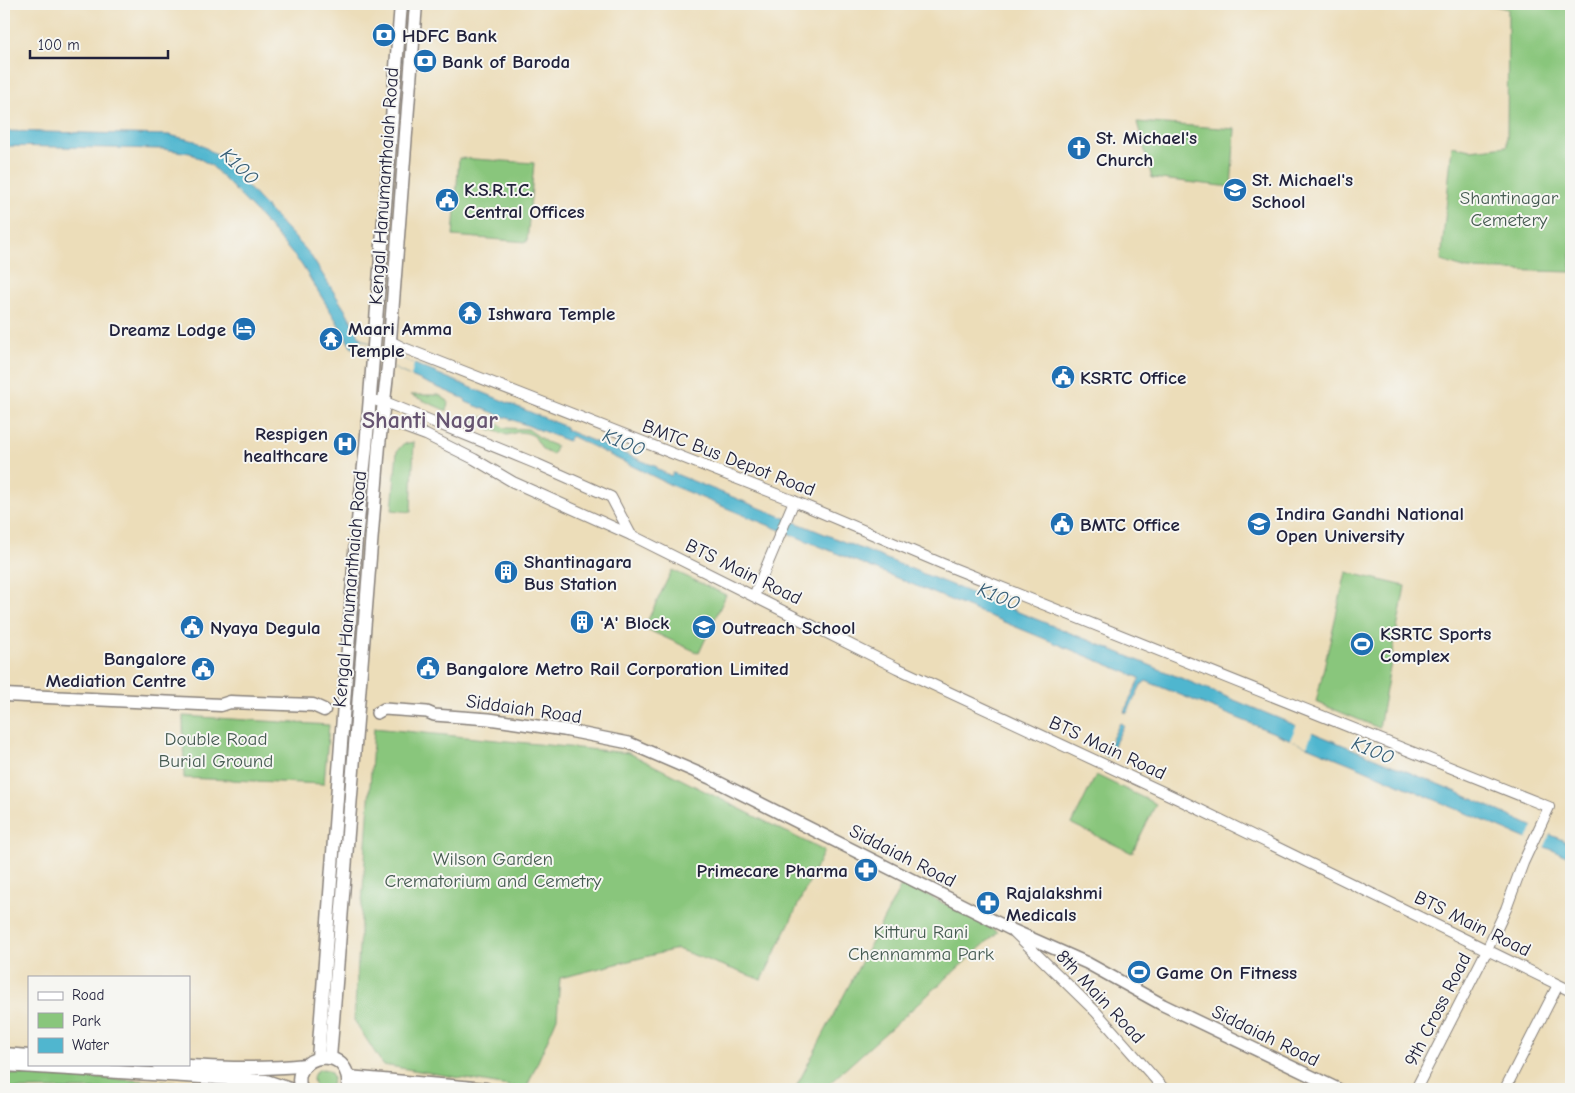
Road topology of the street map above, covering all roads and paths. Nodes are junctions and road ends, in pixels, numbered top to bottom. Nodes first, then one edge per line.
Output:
1 (401, 4) edge
2 (416, 4) edge
3 (390, 347) junction
4 (369, 401) junction
5 (385, 402) junction
6 (368, 421) junction
7 (382, 422) junction
8 (794, 501) junction
9 (631, 535) junction
10 (754, 596) junction
11 (4, 695) edge
12 (344, 711) junction
13 (358, 711) junction
14 (1549, 808) joint
15 (1010, 929) junction
16 (1487, 950) junction
17 (1558, 985) junction
18 (1571, 991) edge
19 (4, 1054) edge
20 (28, 1056) edge
21 (324, 1058) junction
22 (4, 1065) edge
23 (306, 1065) junction
24 (186, 1066) edge
25 (348, 1085) edge
26 (290, 1089) edge
27 (301, 1089) edge
28 (371, 1089) edge
29 (486, 1089) edge
30 (1164, 1089) edge
31 (1338, 1089) edge
32 (1416, 1089) edge
33 (1506, 1089) edge

1 - 4 main road, Kengal Hanumanthaiah Road
2 - 3 main road, Kengal Hanumanthaiah Road
3 - 5 main road, Kengal Hanumanthaiah Road
3 - 8 street, BMTC Bus Depot Road
4 - 5 street
4 - 6 main road, Kengal Hanumanthaiah Road
5 - 7 main road, Kengal Hanumanthaiah Road
5 - 9 street
6 - 7 street, BTS Main Road
6 - 12 main road, Kengal Hanumanthaiah Road
7 - 9 street, BTS Main Road
7 - 13 main road, Kengal Hanumanthaiah Road
8 - 10 street
8 - 14 street, BMTC Bus Depot Road
9 - 10 street, BTS Main Road
10 - 16 street, BTS Main Road
11 - 12 main road
12 - 13 main road
12 - 21 main road, Kengal Hanumanthaiah Road
13 - 15 main road, Siddaiah Road
13 - 21 main road, Kengal Hanumanthaiah Road
14 - 16 street, 9th Cross Road
15 - 30 street, 8th Main Road
15 - 31 main road, Siddaiah Road
16 - 17 street, BTS Main Road
16 - 32 street, 9th Cross Road
17 - 18 street, BTS Main Road
17 - 33 street
19 - 20 main road
21 - 23 main road
21 - 25 main road
22 - 26 main road
23 - 24 main road
23 - 27 main road
25 - 28 main road
25 - 29 main road

